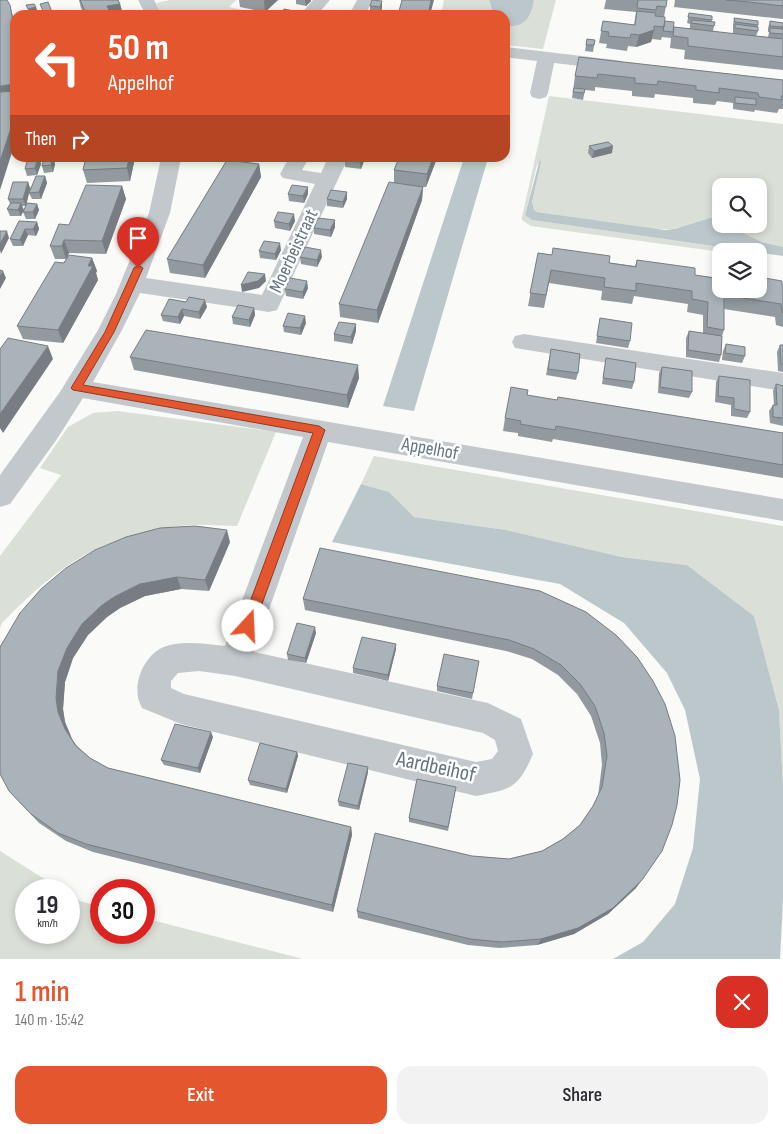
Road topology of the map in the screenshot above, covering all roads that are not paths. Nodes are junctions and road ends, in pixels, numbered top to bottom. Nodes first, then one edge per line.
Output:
1 (322, 0) edge
2 (313, 10) edge
3 (510, 53) edge
4 (547, 57) junction
5 (629, 66) edge
6 (539, 93) dead end
7 (170, 162) edge
8 (297, 162) edge
9 (336, 162) edge
10 (327, 180) junction
11 (132, 284) junction
12 (524, 342) dead end
13 (783, 382) edge
14 (76, 388) junction
15 (319, 430) junction
16 (0, 496) edge
17 (783, 510) edge
18 (235, 662) junction

1 - 2 street
3 - 4 street
4 - 5 street
4 - 6 street
7 - 11 street
8 - 10 street
9 - 10 street, Moerbeistraat
10 - 11 street, Moerbeistraat
11 - 14 street
12 - 13 street
14 - 15 street, Appelhof
14 - 16 street
15 - 17 street, Appelhof
15 - 18 street
18 - 18 street, Aardbeihof

